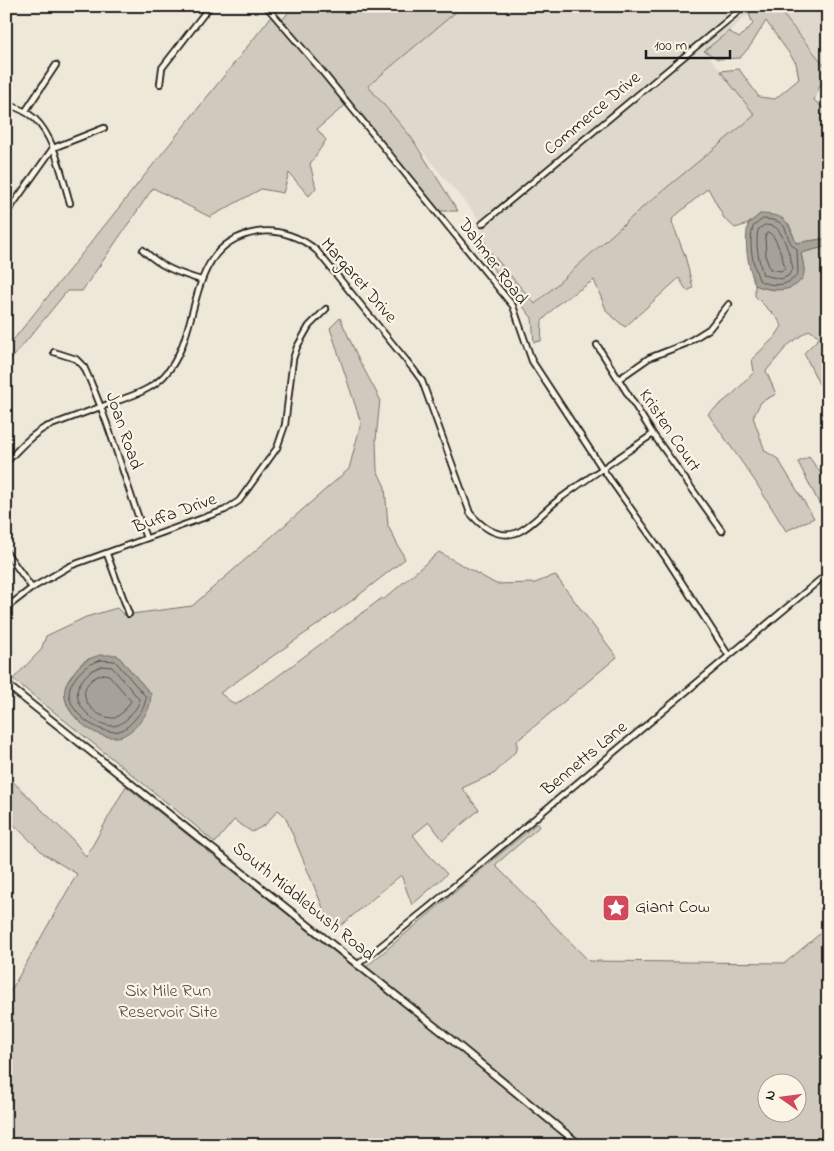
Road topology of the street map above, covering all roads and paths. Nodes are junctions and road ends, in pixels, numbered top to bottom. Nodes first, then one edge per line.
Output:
1 (210, 6) edge
2 (266, 6) edge
3 (745, 6) edge
4 (56, 65) dead end
5 (160, 84) dead end
6 (6, 104) edge
7 (25, 112) junction
8 (104, 128) dead end
9 (53, 148) junction
10 (70, 203) dead end
11 (6, 214) edge
12 (482, 224) dead end
13 (143, 250) dead end
14 (201, 280) junction
15 (729, 304) dead end
16 (326, 309) dead end
17 (597, 344) dead end
18 (54, 352) dead end
19 (619, 379) junction
20 (100, 407) junction
21 (653, 434) junction
22 (6, 463) edge
23 (602, 468) junction
24 (722, 531) dead end
25 (146, 538) junction
26 (6, 552) edge
27 (107, 554) junction
28 (828, 573) edge
29 (32, 588) junction
30 (6, 608) edge
31 (129, 614) dead end
32 (729, 656) junction
33 (6, 684) edge
34 (357, 965) junction
35 (580, 1145) edge

1 - 5 street
2 - 23 street, Dahmer Road
3 - 12 street, Commerce Drive
4 - 7 street
6 - 7 street
7 - 9 street
8 - 9 street
9 - 10 street
9 - 11 street
13 - 14 street
14 - 20 street, Margaret Drive
14 - 23 street, Margaret Drive
15 - 19 street
16 - 25 street, Buffa Drive
17 - 19 street, Kristen Court
18 - 20 street, Joan Road
19 - 21 street, Kristen Court
20 - 22 street, Margaret Drive
20 - 25 street, Joan Road
21 - 23 street, Margaret Drive
21 - 24 street, Kristen Court
23 - 32 street, Dahmer Road
25 - 27 street, Buffa Drive
26 - 29 street
27 - 29 street, Buffa Drive
27 - 31 street
28 - 32 street, Bennetts Lane
29 - 30 street, Buffa Drive
32 - 34 street, Bennetts Lane
33 - 34 street, South Middlebush Road
34 - 35 street, South Middlebush Road

